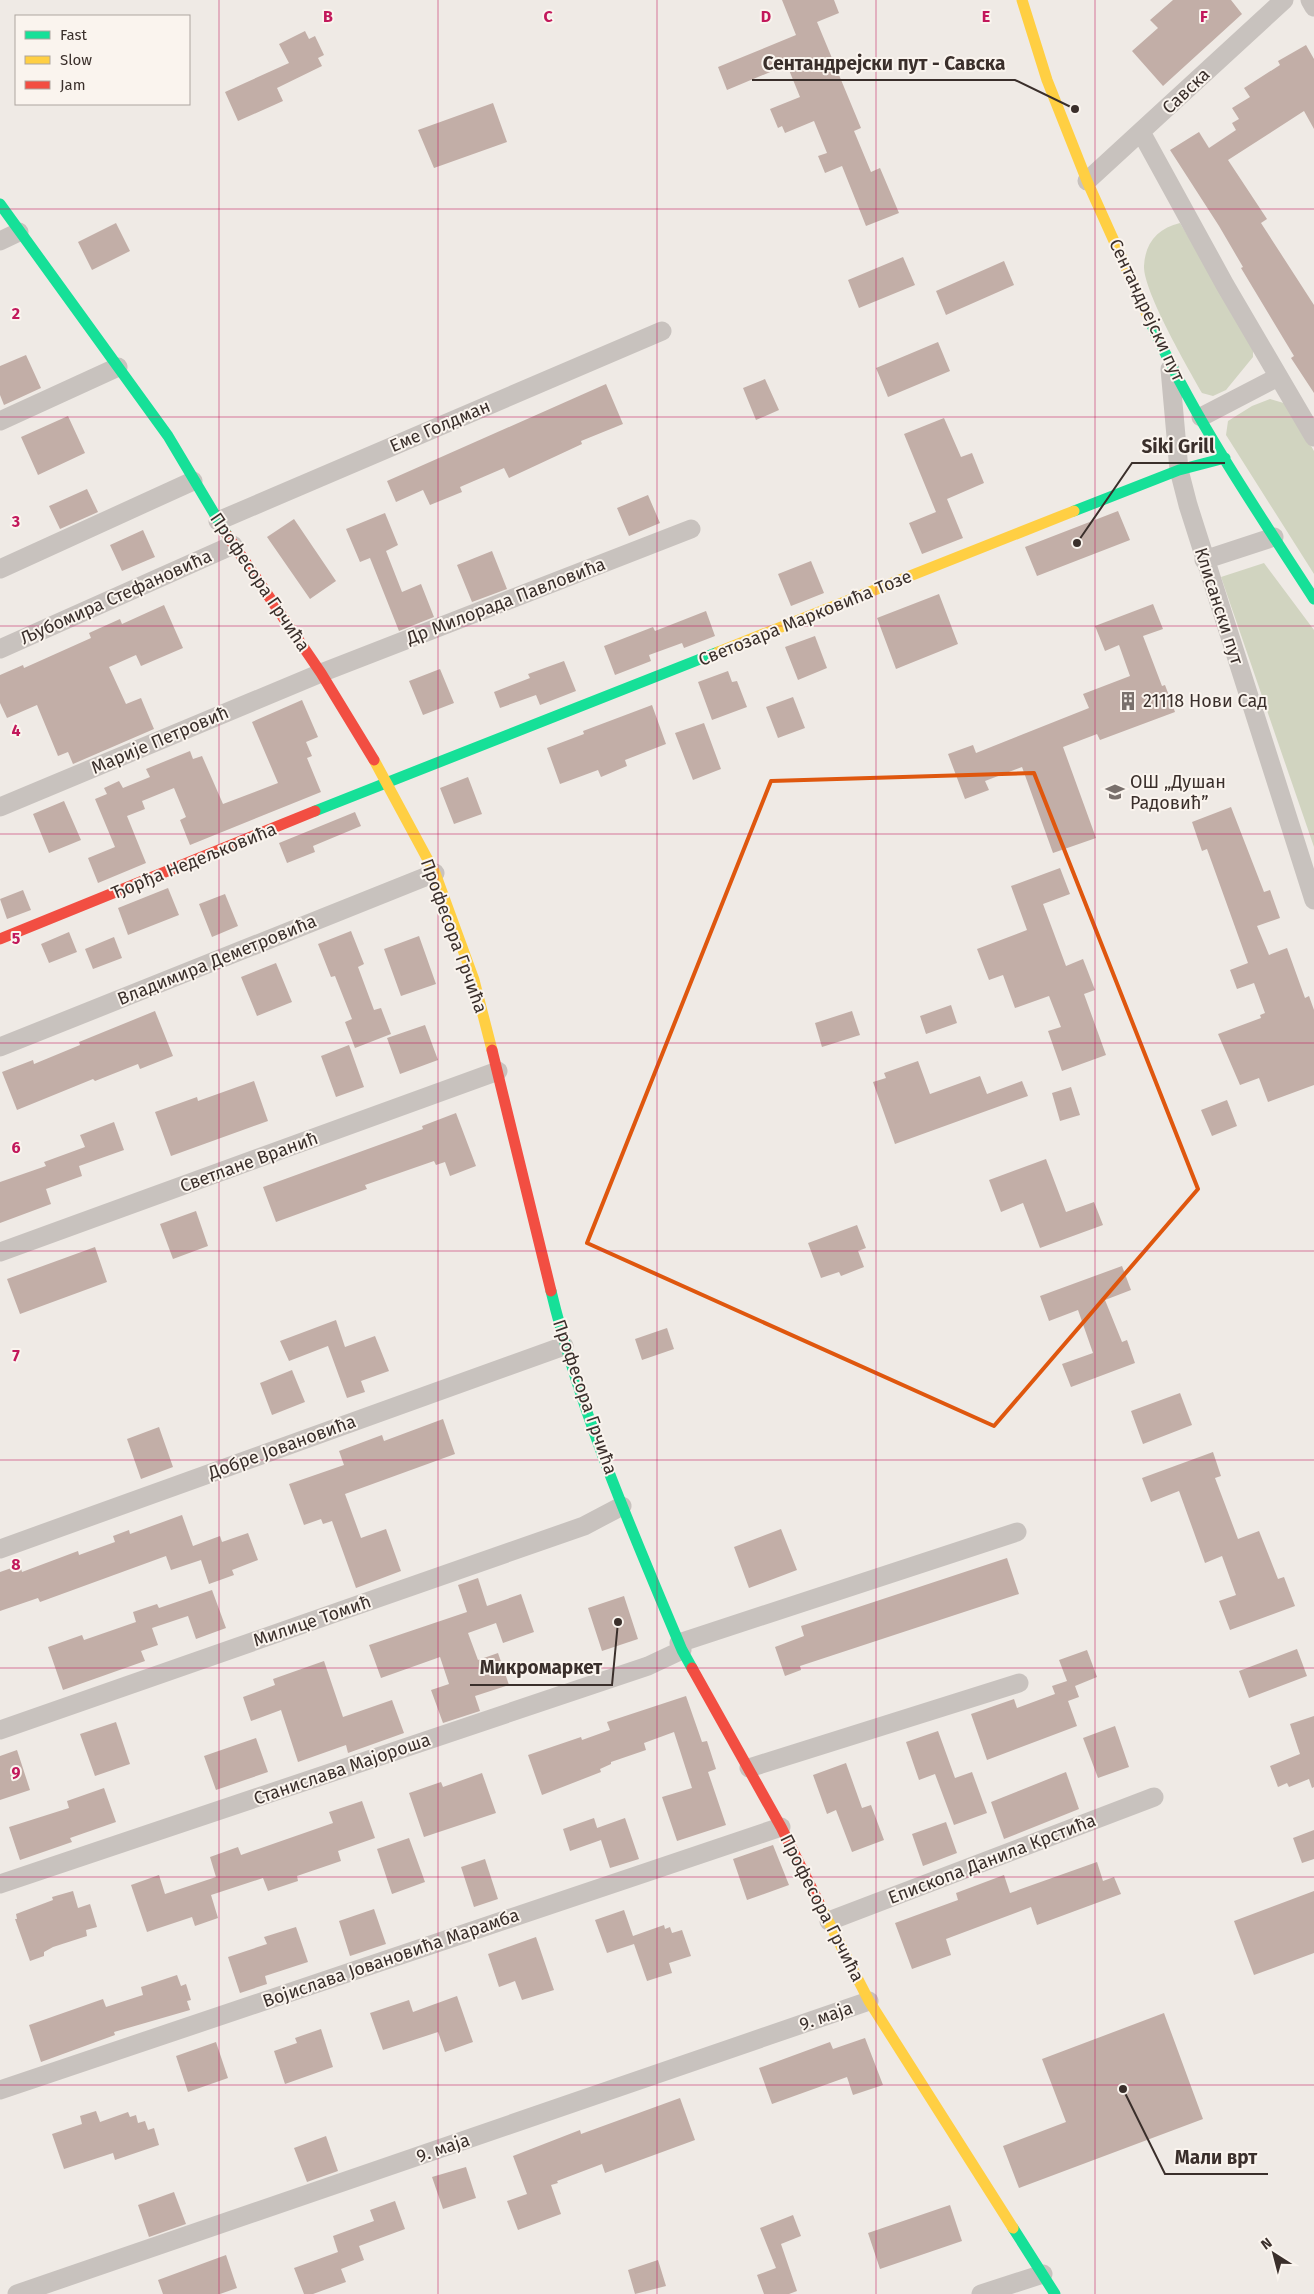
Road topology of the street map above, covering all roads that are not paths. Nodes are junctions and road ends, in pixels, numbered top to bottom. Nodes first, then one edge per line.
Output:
1 (1022, 0) edge
2 (1284, 0) edge
3 (1310, 0) edge
4 (1314, 7) edge
5 (1141, 132) junction
6 (1087, 181) junction
7 (0, 204) edge
8 (19, 232) junction
9 (0, 241) edge
10 (662, 332) dead end
11 (1169, 363) junction
12 (118, 367) junction
13 (1278, 377) junction
14 (1201, 417) junction
15 (0, 422) edge
16 (1314, 437) edge
17 (1225, 458) junction
18 (1179, 470) junction
19 (193, 481) junction
20 (218, 521) junction
21 (691, 529) dead end
22 (1274, 537) junction
23 (233, 545) junction
24 (1204, 560) junction
25 (0, 569) edge
26 (1314, 600) edge
27 (0, 649) edge
28 (321, 673) junction
29 (387, 782) junction
30 (0, 807) edge
31 (435, 873) junction
32 (1314, 900) edge
33 (0, 939) edge
34 (0, 1047) edge
35 (498, 1071) junction
36 (0, 1252) edge
37 (564, 1346) junction
38 (622, 1506) junction
39 (1017, 1532) dead end
40 (0, 1549) edge
41 (681, 1647) junction
42 (1019, 1683) dead end
43 (0, 1730) edge
44 (749, 1768) junction
45 (1154, 1797) dead end
46 (782, 1827) junction
47 (0, 1884) edge
48 (829, 1920) junction
49 (869, 2001) junction
50 (0, 2090) edge
51 (1043, 2274) junction
52 (16, 2294) edge
53 (981, 2294) edge
54 (1055, 2294) edge

1 - 6 street, Сентандрејски пут
2 - 5 street, Савска
3 - 4 street
5 - 6 street, Савска
5 - 13 street
6 - 11 street, Сентандрејски пут
7 - 8 street, Професора Грчића
8 - 9 street
8 - 12 street, Професора Грчића
10 - 20 street, Еме Голдман
11 - 14 street, Сентандрејски пут
11 - 18 street, Клисански пут
12 - 15 street
12 - 19 street, Професора Грчића
13 - 14 street
13 - 16 street
14 - 17 street, Сентандрејски пут
17 - 18 street, Светозара Марковића Тозе
17 - 22 street, Сентандрејски пут
18 - 24 street, Клисански пут
18 - 29 street, Светозара Марковића Тозе
19 - 20 street, Професора Грчића
19 - 25 street
20 - 23 street, Професора Грчића
21 - 28 street, Др Милорада Павловића
22 - 24 street
22 - 26 street, Сентандрејски пут
23 - 27 street, Љубомира Стефановића
23 - 28 street, Професора Грчића
24 - 32 street, Клисански пут
28 - 29 street, Професора Грчића
28 - 30 street, Марије Петровић
29 - 31 street, Професора Грчића
29 - 33 street, Ђорђа Недељковића
31 - 34 street, Владимира Деметровића
31 - 35 street, Професора Грчића
35 - 36 street, Светлане Вранић
35 - 37 street, Професора Грчића
37 - 38 street, Професора Грчића
37 - 40 street, Добре Јовановића
38 - 41 street, Професора Грчића
38 - 43 street, Милице Томић
39 - 41 street
41 - 44 street, Професора Грчића
41 - 47 street, Станислава Мајороша
42 - 44 street
44 - 46 street, Професора Грчића
45 - 48 street, Епископа Данила Крстића
46 - 48 street, Професора Грчића
46 - 50 street, Војислава Јовановића Марамба
48 - 49 street, Професора Грчића
49 - 51 street, Професора Грчића
49 - 52 street, 9. маја
51 - 53 street
51 - 54 street, Професора Грчића

